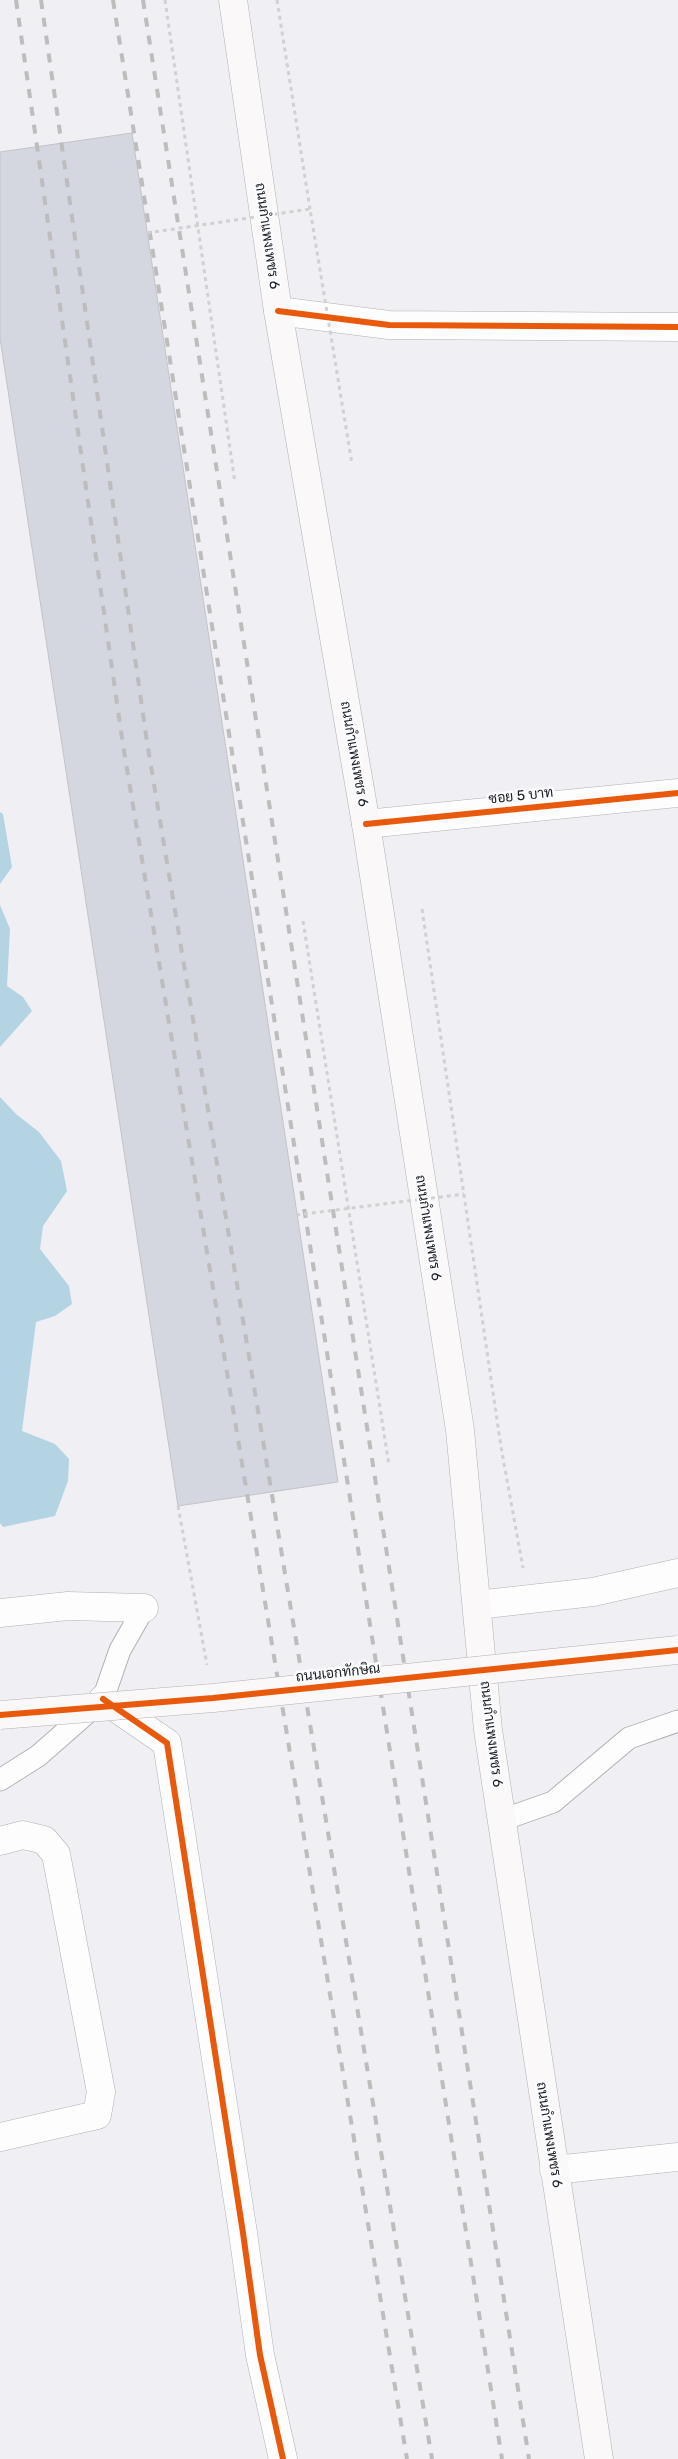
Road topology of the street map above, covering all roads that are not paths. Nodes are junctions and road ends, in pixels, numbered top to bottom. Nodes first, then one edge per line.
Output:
1 (233, 0) edge
2 (278, 311) junction
3 (678, 327) edge
4 (678, 794) edge
5 (366, 824) junction
6 (678, 1572) edge
7 (477, 1605) junction
8 (144, 1608) joint
9 (0, 1613) edge
10 (678, 1650) edge
11 (103, 1699) junction
12 (0, 1715) edge
13 (678, 1721) edge
14 (0, 1780) edge
15 (502, 1820) junction
16 (0, 1840) edge
17 (0, 2137) edge
18 (678, 2157) edge
19 (554, 2170) junction
20 (283, 2459) edge
21 (599, 2459) edge

1 - 2 main road, ถนนกำแพงเพชร 6
2 - 3 street
2 - 5 main road, ถนนกำแพงเพชร 6
4 - 5 street, ซอย 5 บาท
5 - 7 main road, ถนนกำแพงเพชร 6
6 - 7 street
7 - 15 main road, ถนนกำแพงเพชร 6
8 - 9 street
8 - 11 lane
10 - 12 main road, ถนนเอกทักษิณ, bridge
11 - 14 lane
11 - 20 street
13 - 15 lane
15 - 19 main road, ถนนกำแพงเพชร 6
16 - 17 street
18 - 19 street
19 - 21 main road, ถนนกำแพงเพชร 6

